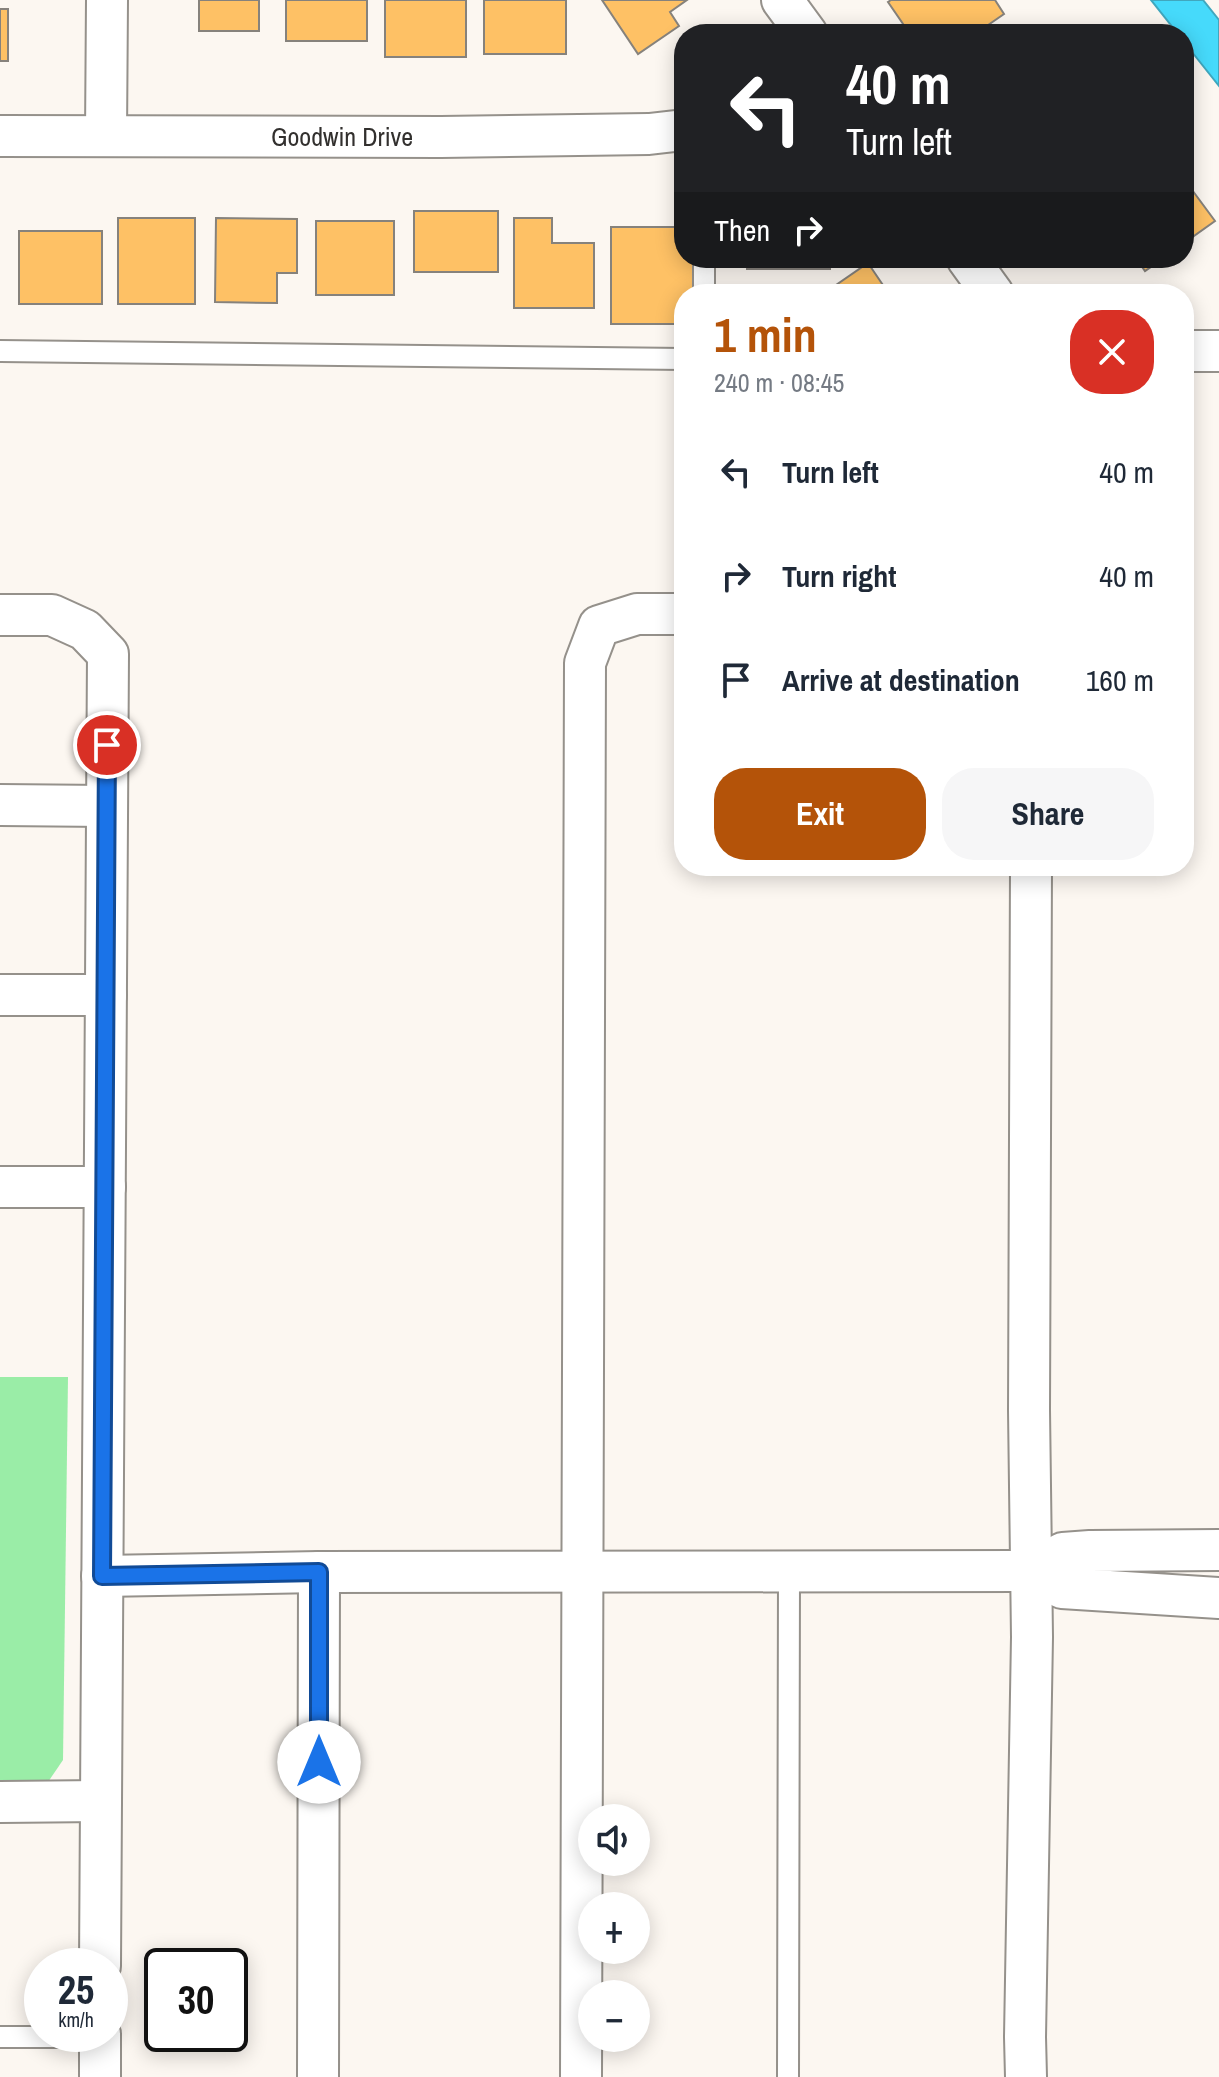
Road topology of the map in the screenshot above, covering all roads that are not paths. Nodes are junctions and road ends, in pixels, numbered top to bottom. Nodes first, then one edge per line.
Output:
1 (107, 0) edge
2 (782, 0) edge
3 (800, 24) edge
4 (674, 131) edge
5 (106, 135) junction
6 (0, 136) edge
7 (0, 351) edge
8 (1194, 351) edge
9 (1219, 351) edge
10 (674, 359) edge
11 (674, 614) edge
12 (0, 615) edge
13 (0, 805) edge
14 (107, 806) junction
15 (1031, 876) edge
16 (0, 995) edge
17 (106, 995) junction
18 (0, 1187) edge
19 (105, 1187) junction
20 (1219, 1550) edge
21 (1031, 1571) junction
22 (319, 1572) junction
23 (789, 1572) junction
24 (583, 1573) junction
25 (102, 1576) junction
26 (1219, 1598) edge
27 (101, 1801) junction
28 (0, 1802) edge
29 (100, 1948) edge
30 (0, 2037) edge
31 (24, 2037) edge
32 (100, 2052) edge
33 (100, 2077) edge
34 (318, 2077) edge
35 (581, 2077) edge
36 (788, 2077) edge
37 (1026, 2077) edge

1 - 5 street
2 - 3 street
4 - 5 street, Goodwin Drive
5 - 6 street, Goodwin Drive
7 - 10 lane
8 - 9 street
11 - 24 street
12 - 14 street
13 - 14 street
14 - 17 street
15 - 21 street
16 - 17 street
17 - 19 street
18 - 19 street
19 - 25 street
20 - 21 street
21 - 23 street
21 - 26 street
21 - 37 street
22 - 24 street
22 - 25 street
22 - 34 street
23 - 24 street
23 - 36 lane
24 - 35 street
25 - 27 street
27 - 28 street
27 - 29 street
30 - 31 lane
32 - 33 street

